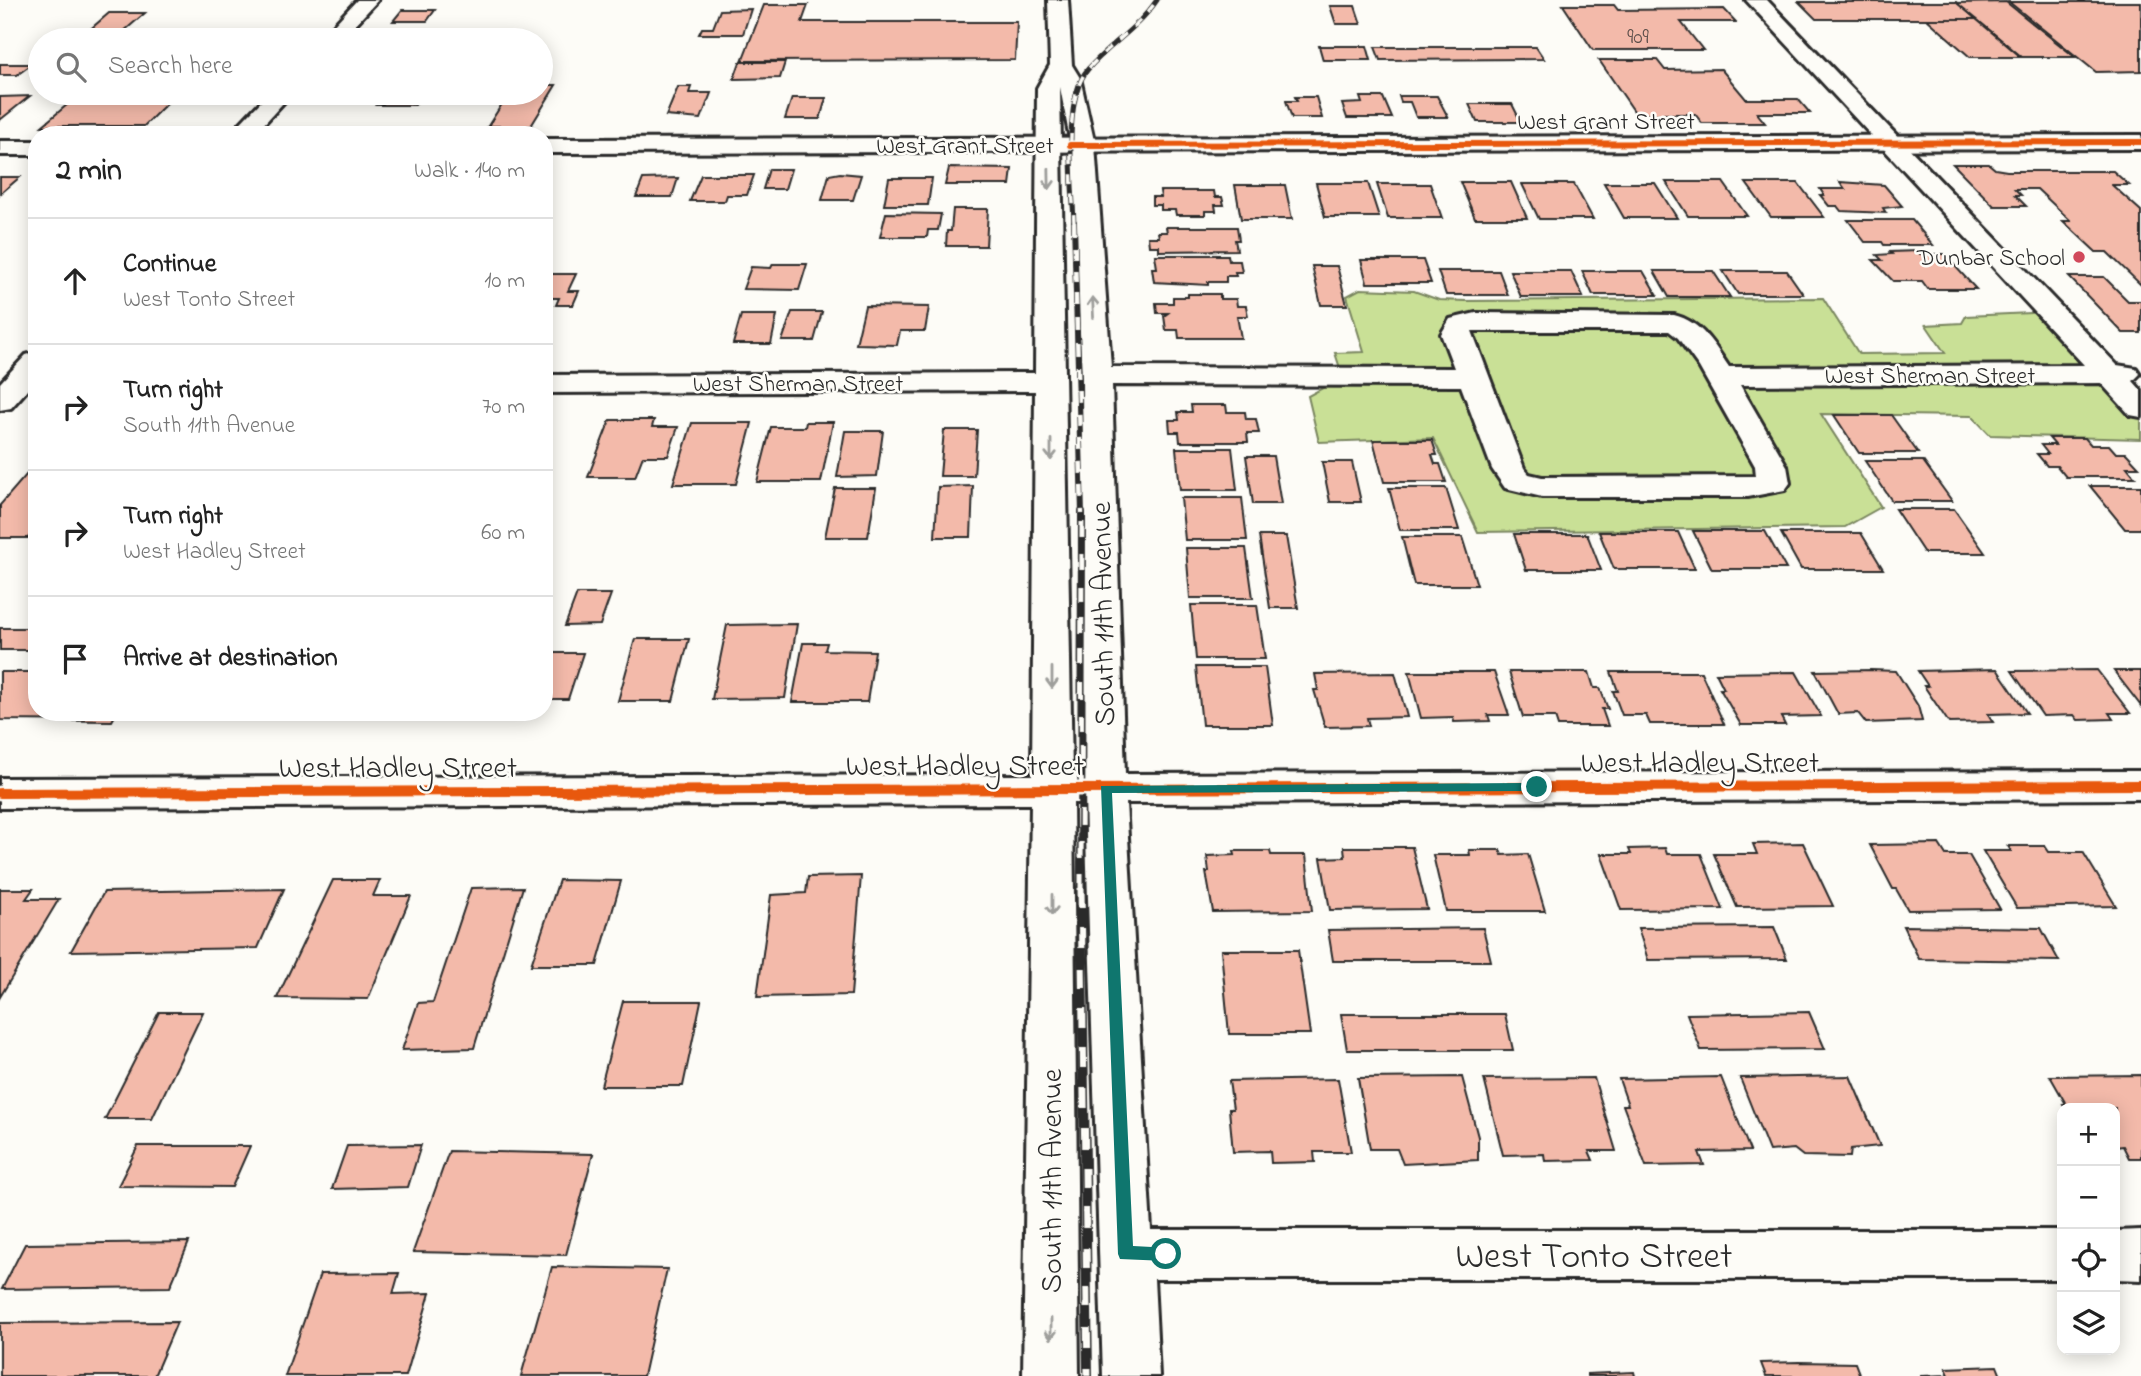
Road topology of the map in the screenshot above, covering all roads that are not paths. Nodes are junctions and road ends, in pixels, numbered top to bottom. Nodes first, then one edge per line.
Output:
1 (368, 0) edge
2 (1058, 0) edge
3 (1756, 0) edge
4 (341, 28) edge
5 (1061, 65) junction
6 (270, 105) edge
7 (250, 126) edge
8 (1890, 141) junction
9 (2141, 142) edge
10 (1049, 145) junction
11 (1083, 145) junction
12 (553, 146) edge
13 (0, 148) edge
14 (28, 148) edge
15 (28, 371) edge
16 (2109, 374) junction
17 (2141, 374) edge
18 (1097, 376) junction
19 (1718, 376) junction
20 (1472, 377) junction
21 (1051, 382) junction
22 (553, 384) edge
23 (13, 390) edge
24 (2141, 408) edge
25 (2141, 785) edge
26 (1052, 789) junction
27 (1105, 789) junction
28 (0, 793) edge
29 (1126, 1254) junction
30 (2057, 1255) edge
31 (2120, 1255) edge
32 (2141, 1255) edge
33 (1051, 1376) edge
34 (1131, 1376) edge

1 - 4 street
2 - 5 street, South 11th Avenue
3 - 8 street
5 - 10 street, South 11th Avenue
5 - 11 street, South 11th Avenue
6 - 7 street
8 - 9 street, West Grant Street
8 - 11 street, West Grant Street
8 - 16 street
10 - 11 street, West Grant Street
10 - 12 street, West Grant Street
10 -> 21 street, South 11th Avenue
18 -> 11 street, South 11th Avenue
13 - 14 street
15 - 23 street
16 - 17 street, West Sherman Street
16 - 19 street, West Sherman Street
16 - 24 street
18 - 20 street
18 - 27 street, South 11th Avenue
19 - 20 street
19 - 20 street
21 - 22 street, West Sherman Street
21 -> 26 street, South 11th Avenue
25 - 27 street, West Hadley Street
26 - 27 street, West Hadley Street
26 - 28 street, West Hadley Street
26 -> 33 street, South 11th Avenue
27 - 29 street, South 11th Avenue
29 - 30 street, West Tonto Street
29 - 34 street, South 11th Avenue
31 - 32 street

